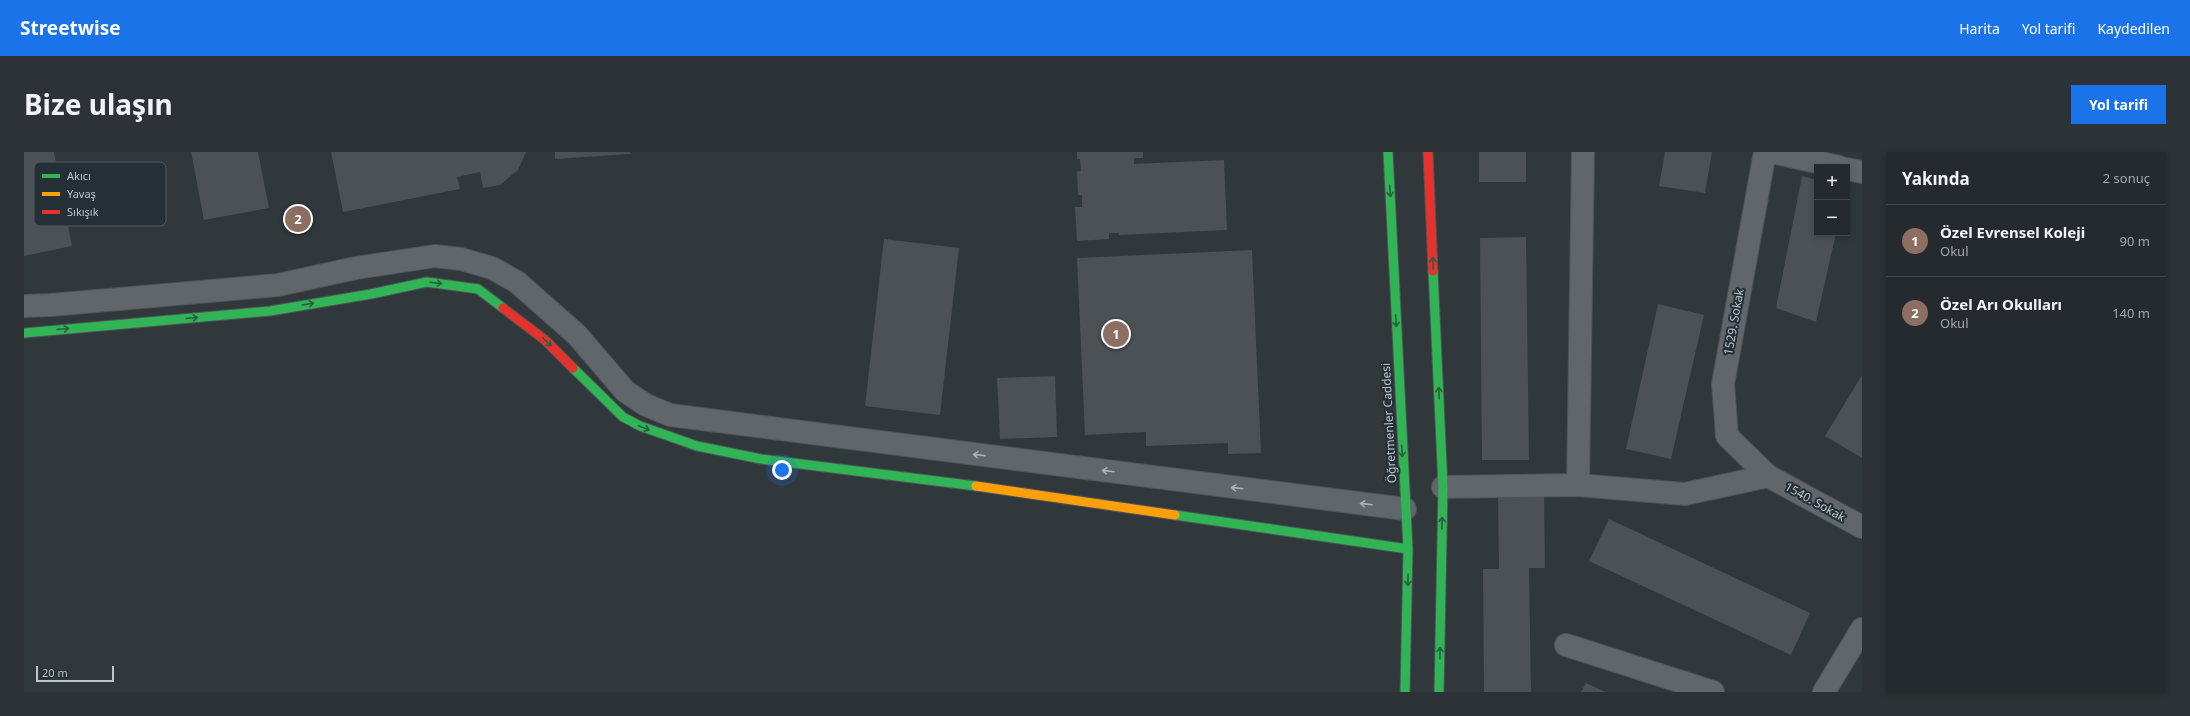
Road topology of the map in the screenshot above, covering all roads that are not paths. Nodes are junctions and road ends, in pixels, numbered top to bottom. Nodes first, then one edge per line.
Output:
1 (1388, 152) edge
2 (1428, 152) edge
3 (1583, 152) edge
4 (1765, 152) edge
5 (1772, 152) edge
6 (1826, 164) edge
7 (1850, 170) edge
8 (1862, 172) edge
9 (24, 306) edge
10 (24, 333) edge
11 (1768, 476) junction
12 (1578, 485) junction
13 (1443, 487) junction
14 (1405, 509) junction
15 (1862, 527) edge
16 (1408, 549) junction
17 (1862, 630) edge
18 (1566, 645) dead end
19 (1406, 692) edge
20 (1439, 692) edge
21 (1713, 692) edge
22 (1824, 692) edge

1 -> 14 street, Öğretmenler Caddesi
13 -> 2 street
3 - 12 street
4 - 11 street, 1529. Sokak
5 - 6 street
7 - 8 street
14 -> 9 street
10 -> 16 street
11 - 12 street
11 - 15 street, 1540. Sokak
12 - 13 street
20 -> 13 street
14 - 16 street, Öğretmenler Caddesi
16 -> 19 street, Öğretmenler Caddesi
17 - 22 street
18 - 21 street

